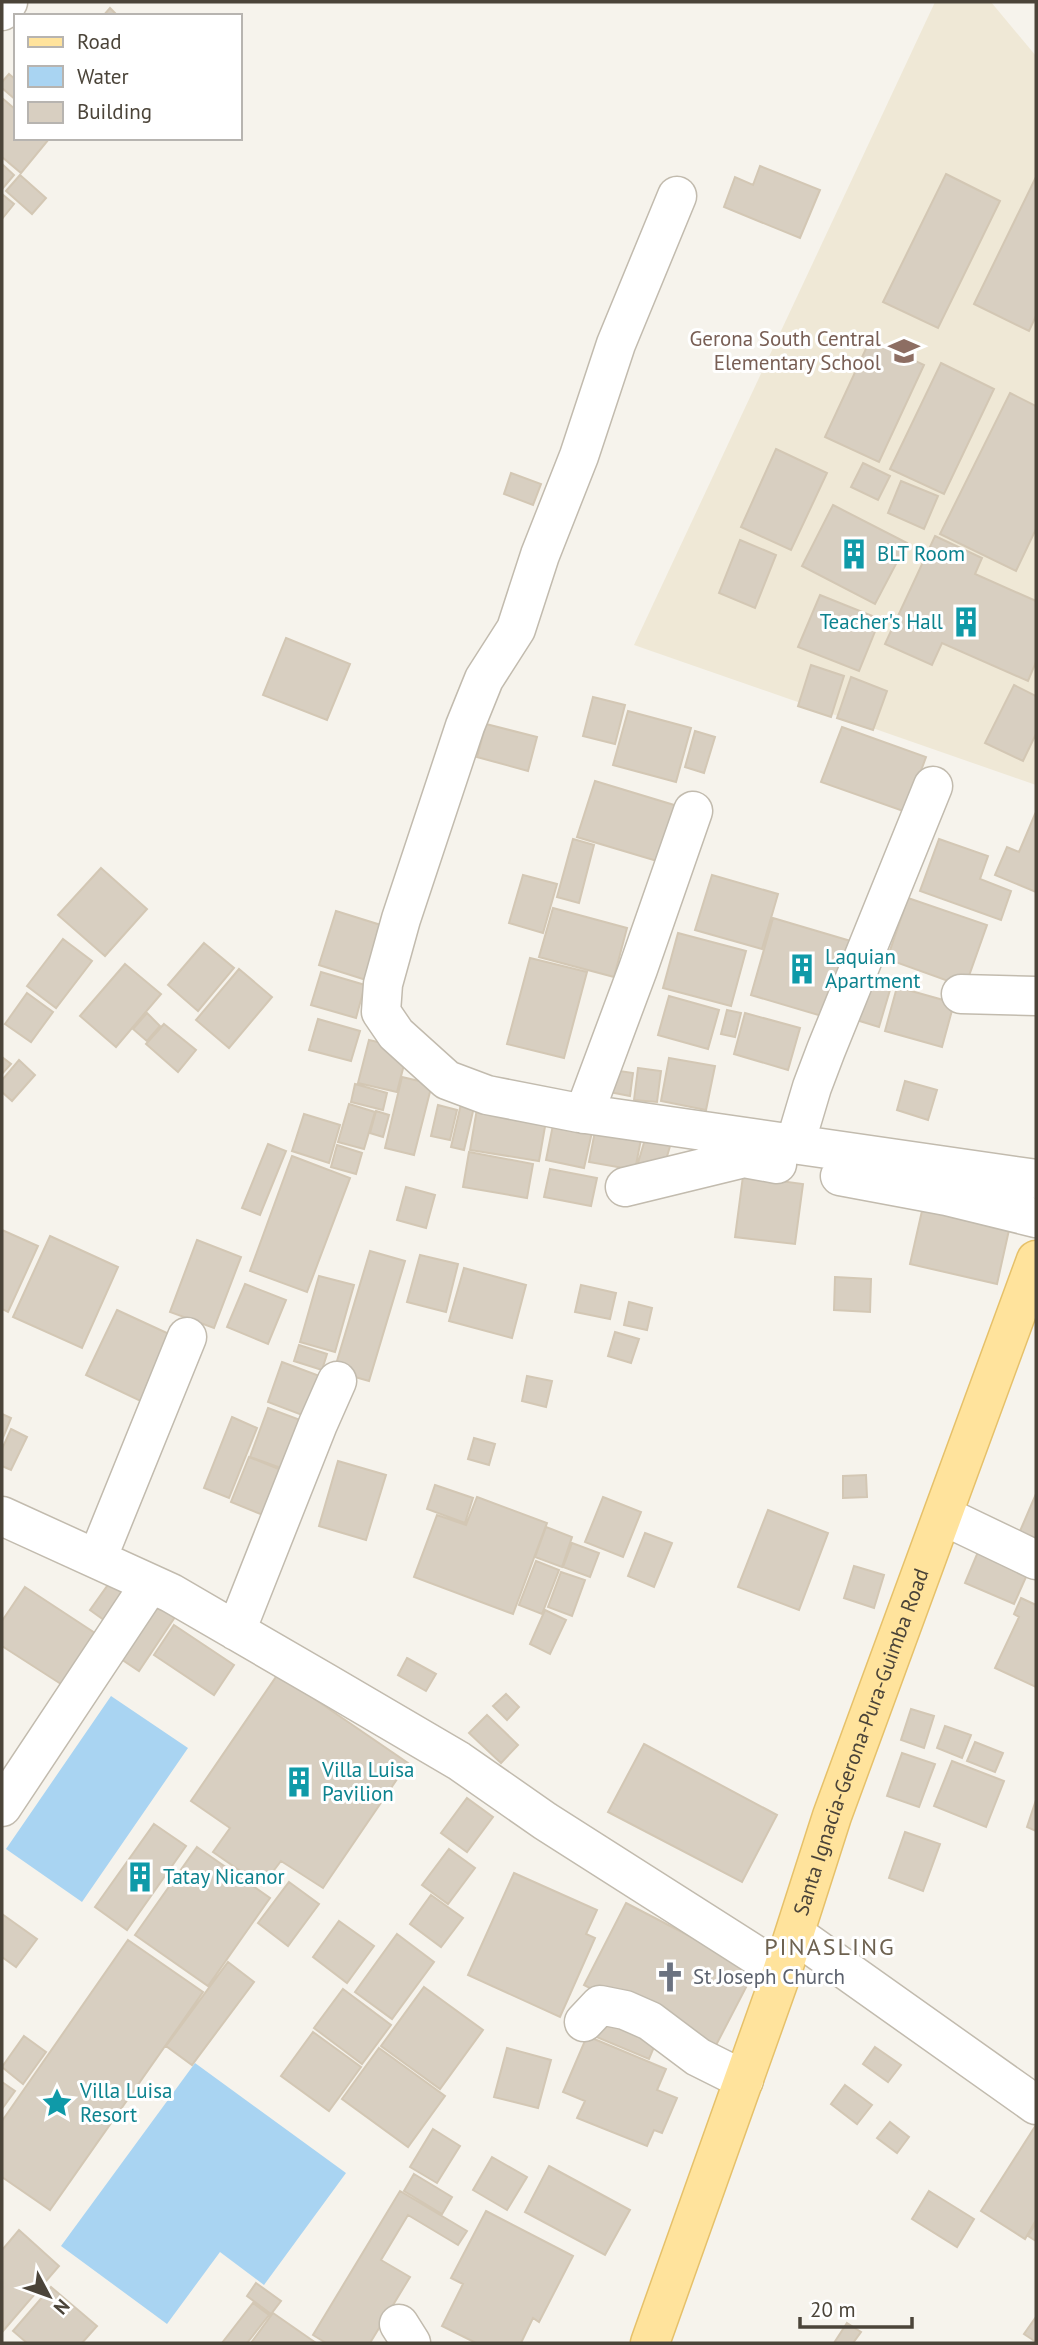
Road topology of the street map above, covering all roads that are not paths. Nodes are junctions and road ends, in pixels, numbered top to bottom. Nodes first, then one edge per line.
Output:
1 (8, 2) edge
2 (2, 10) edge
3 (677, 196) dead end
4 (933, 786) dead end
5 (693, 811) dead end
6 (961, 994) dead end
7 (1036, 996) edge
8 (584, 1114) junction
9 (795, 1144) junction
10 (1036, 1179) edge
11 (625, 1187) dead end
12 (1036, 1217) edge
13 (1036, 1260) edge
14 (187, 1337) dead end
15 (337, 1381) dead end
16 (2, 1516) edge
17 (944, 1516) junction
18 (97, 1559) junction
19 (1036, 1560) edge
20 (150, 1584) junction
21 (236, 1631) junction
22 (2, 1807) edge
23 (795, 1934) junction
24 (782, 1972) junction
25 (584, 2022) dead end
26 (744, 2080) junction
27 (1036, 2104) edge
28 (650, 2343) edge

1 - 2 street
3 - 8 street
4 - 9 street
5 - 8 street
6 - 7 street
8 - 9 street
9 - 10 street
11 - 12 street
13 - 17 main road, Santa Ignacia-Gerona-Pura-Guimba Road
14 - 18 street
15 - 21 street
16 - 18 street
17 - 19 street
17 - 23 main road, Santa Ignacia-Gerona-Pura-Guimba Road
18 - 20 street
20 - 21 street
20 - 22 street
21 - 24 street
23 - 24 main road, Santa Ignacia-Gerona-Pura-Guimba Road
23 - 27 street
24 - 26 main road, Santa Ignacia-Gerona-Pura-Guimba Road
25 - 26 street
26 - 28 main road, Santa Ignacia-Gerona-Pura-Guimba Road

